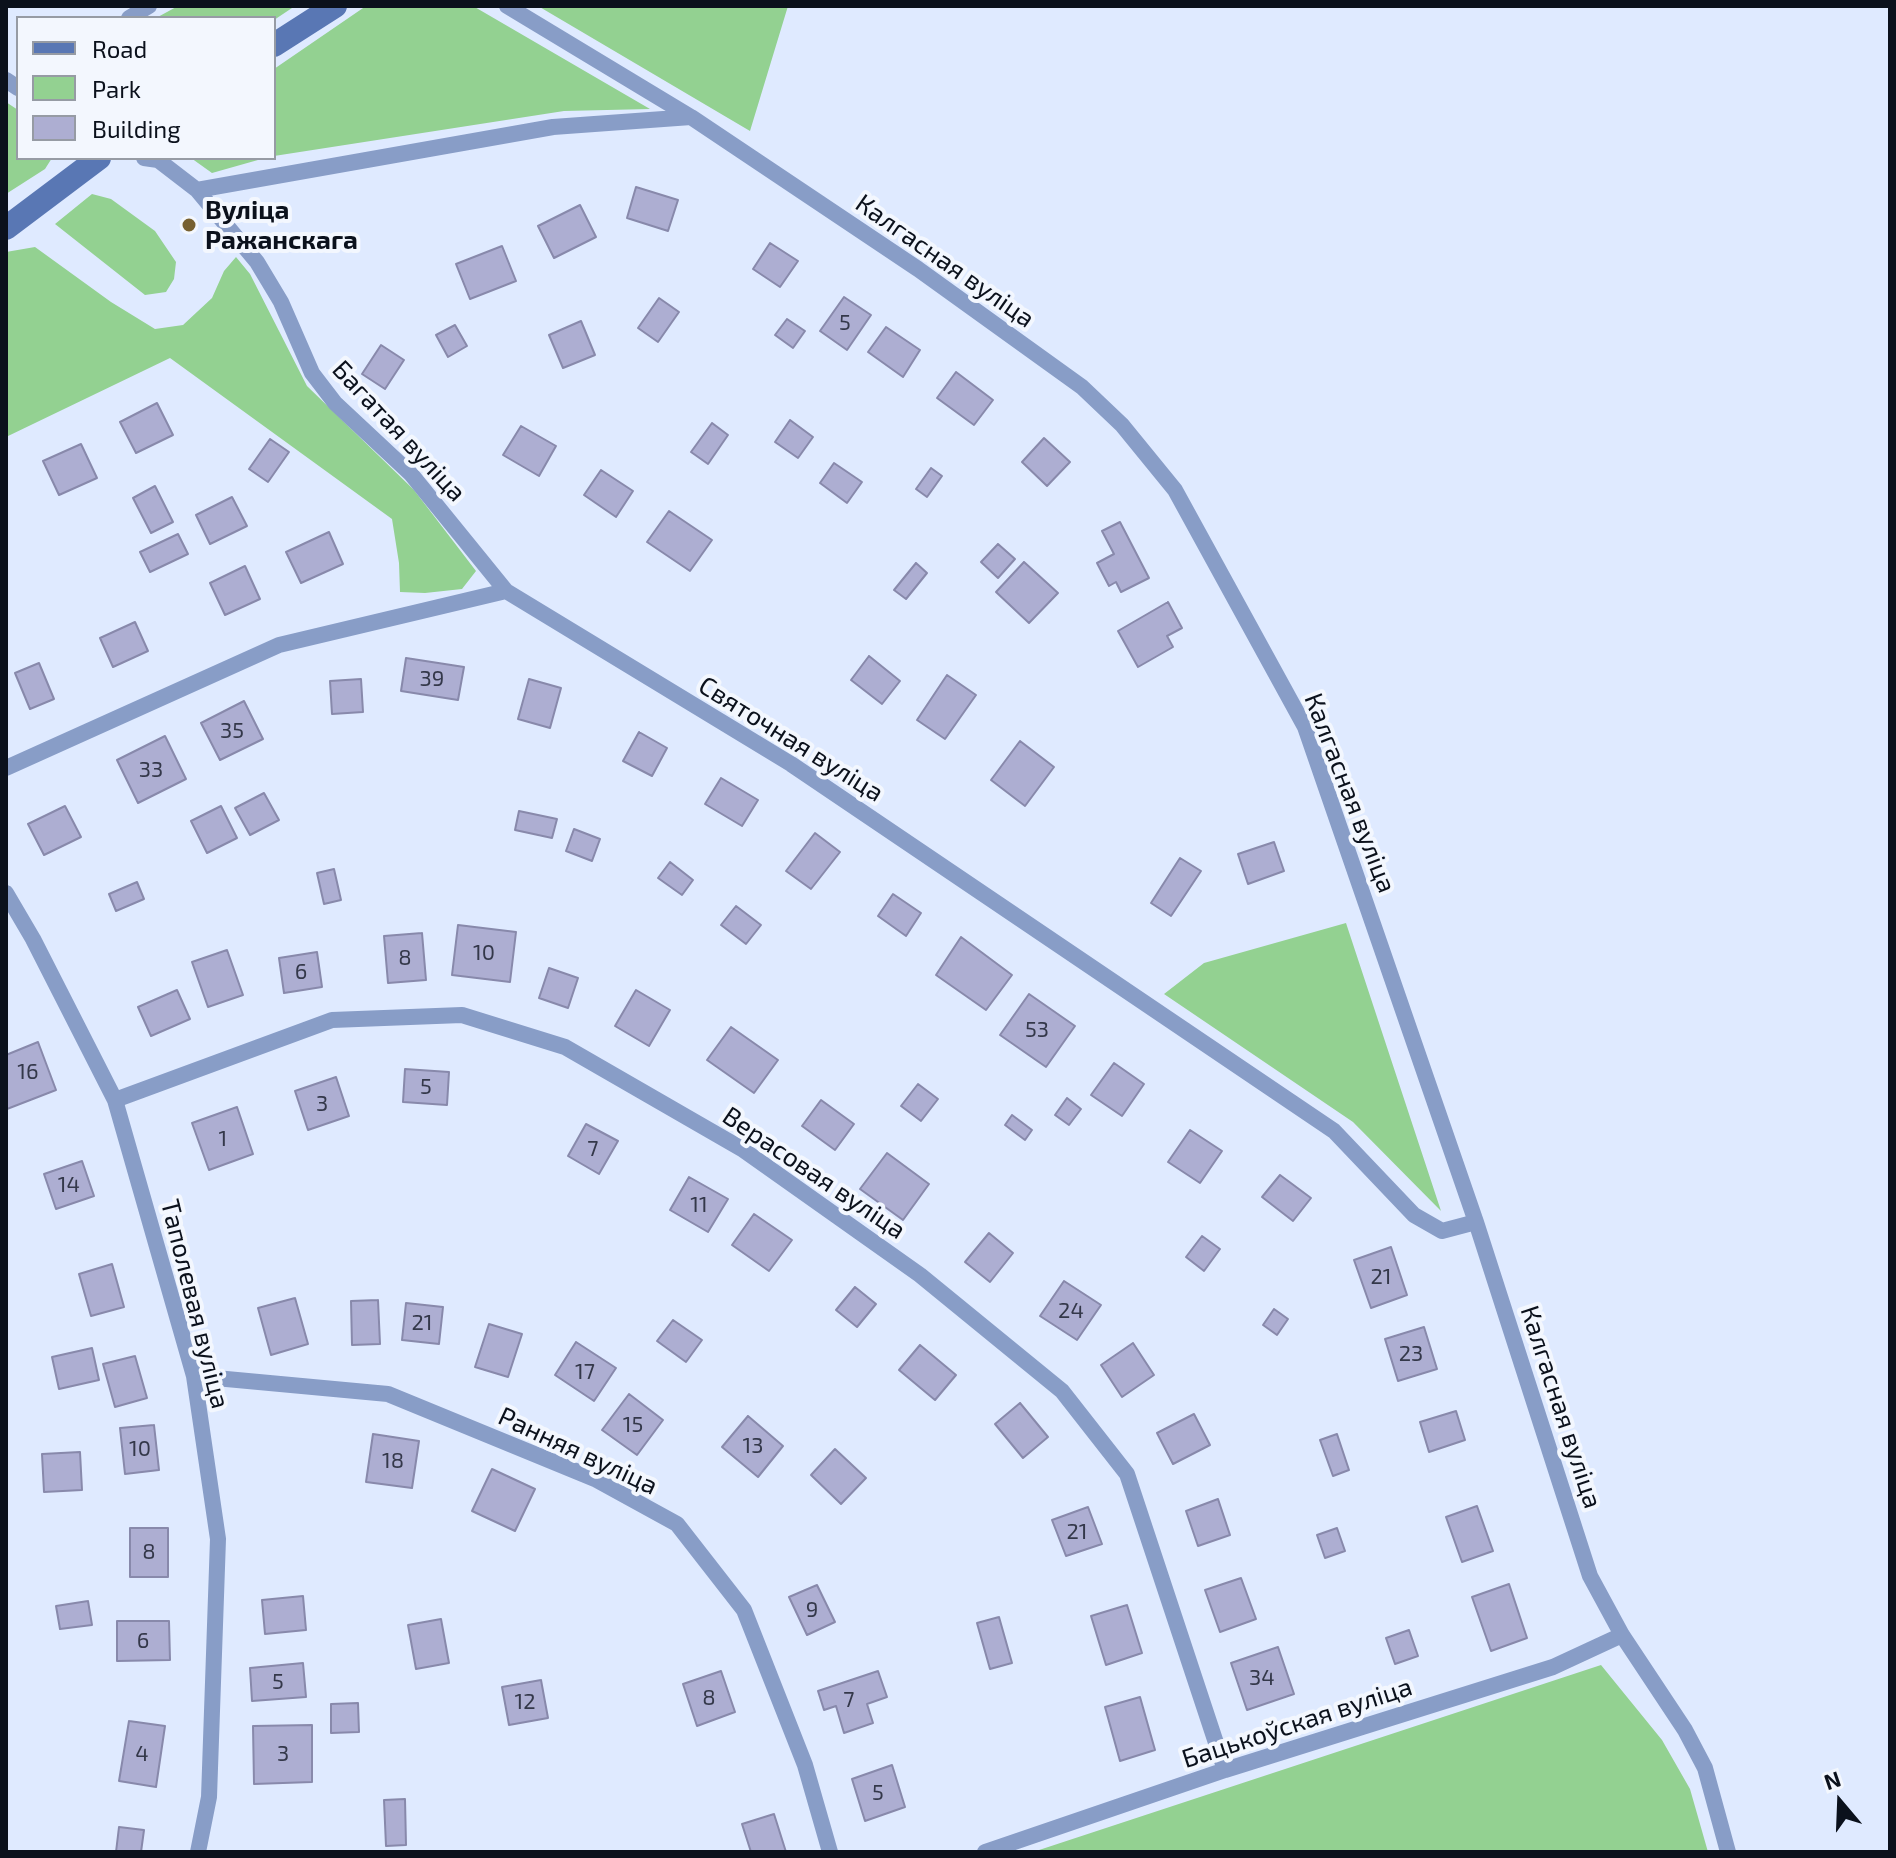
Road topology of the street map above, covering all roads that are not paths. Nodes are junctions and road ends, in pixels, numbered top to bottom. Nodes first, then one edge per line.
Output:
1 (335, 6) edge
2 (507, 6) edge
3 (276, 44) edge
4 (691, 117) junction
5 (96, 160) edge
6 (158, 160) edge
7 (197, 190) junction
8 (6, 228) edge
9 (506, 591) junction
10 (6, 768) edge
11 (6, 893) edge
12 (115, 1100) junction
13 (1476, 1222) junction
14 (194, 1376) junction
15 (1622, 1635) junction
16 (1225, 1770) junction
17 (198, 1852) edge
18 (830, 1852) edge
19 (985, 1852) edge
20 (1728, 1852) edge

1 - 3 street
2 - 4 street, Калгасная вуліца
4 - 7 street
4 - 13 street, Калгасная вуліца
5 - 8 street
6 - 7 street, Багатая вуліца
7 - 9 street, Багатая вуліца
9 - 10 street
9 - 13 street, Святочная вуліца
11 - 12 street, Таполевая вуліца
12 - 14 street, Таполевая вуліца
12 - 16 street, Верасовая вуліца
13 - 15 street, Калгасная вуліца
14 - 17 street, Таполевая вуліца
14 - 18 street, Ранняя вуліца
15 - 16 street, Бацькоўская вуліца
15 - 20 street, Калгасная вуліца
16 - 19 street, Бацькоўская вуліца

